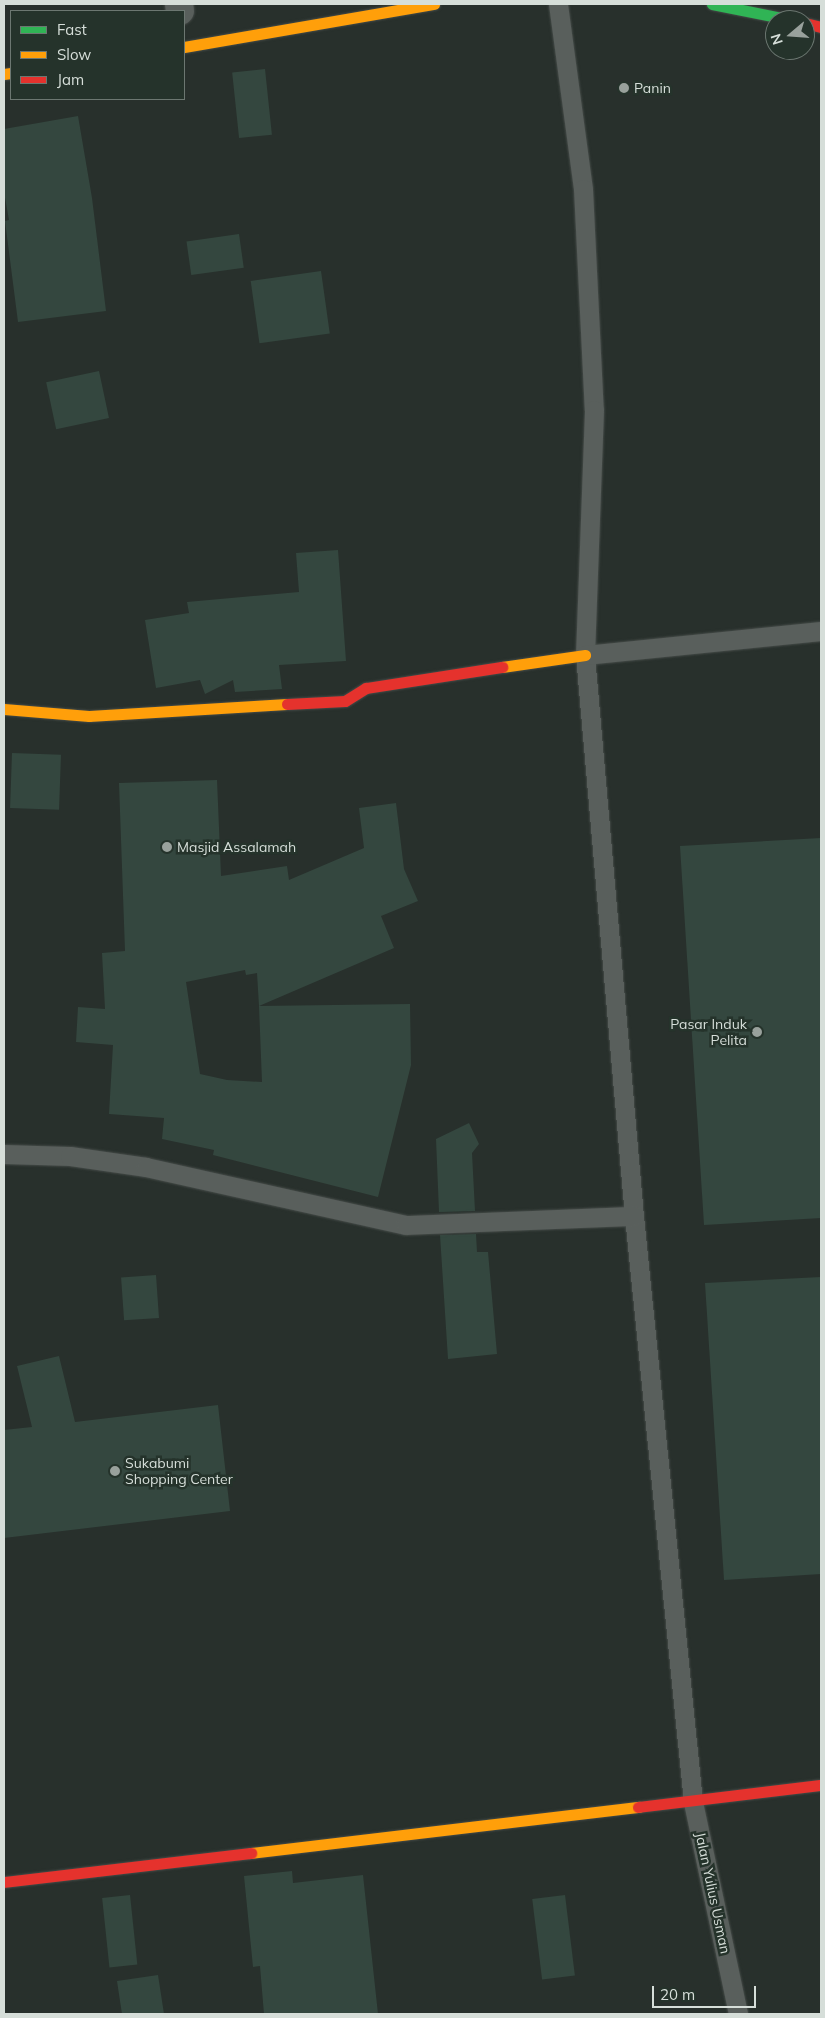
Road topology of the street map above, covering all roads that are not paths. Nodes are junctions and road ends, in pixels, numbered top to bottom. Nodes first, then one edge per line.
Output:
1 (434, 4) edge
2 (558, 4) edge
3 (712, 4) edge
4 (755, 7) edge
5 (185, 47) edge
6 (821, 631) edge
7 (585, 655) junction
8 (4, 709) edge
9 (4, 1154) edge
10 (634, 1216) junction
11 (821, 1785) edge
12 (694, 1802) junction
13 (4, 1882) edge
14 (738, 2014) edge

1 - 5 street
2 - 7 lane, Jalan Yulius Usman
3 - 4 street
6 - 7 lane
7 - 8 street
7 - 10 lane, Jalan Yulius Usman
9 - 10 lane
10 - 12 lane, Jalan Yulius Usman
11 - 12 street
12 - 13 street
12 - 14 lane, Jalan Yulius Usman

